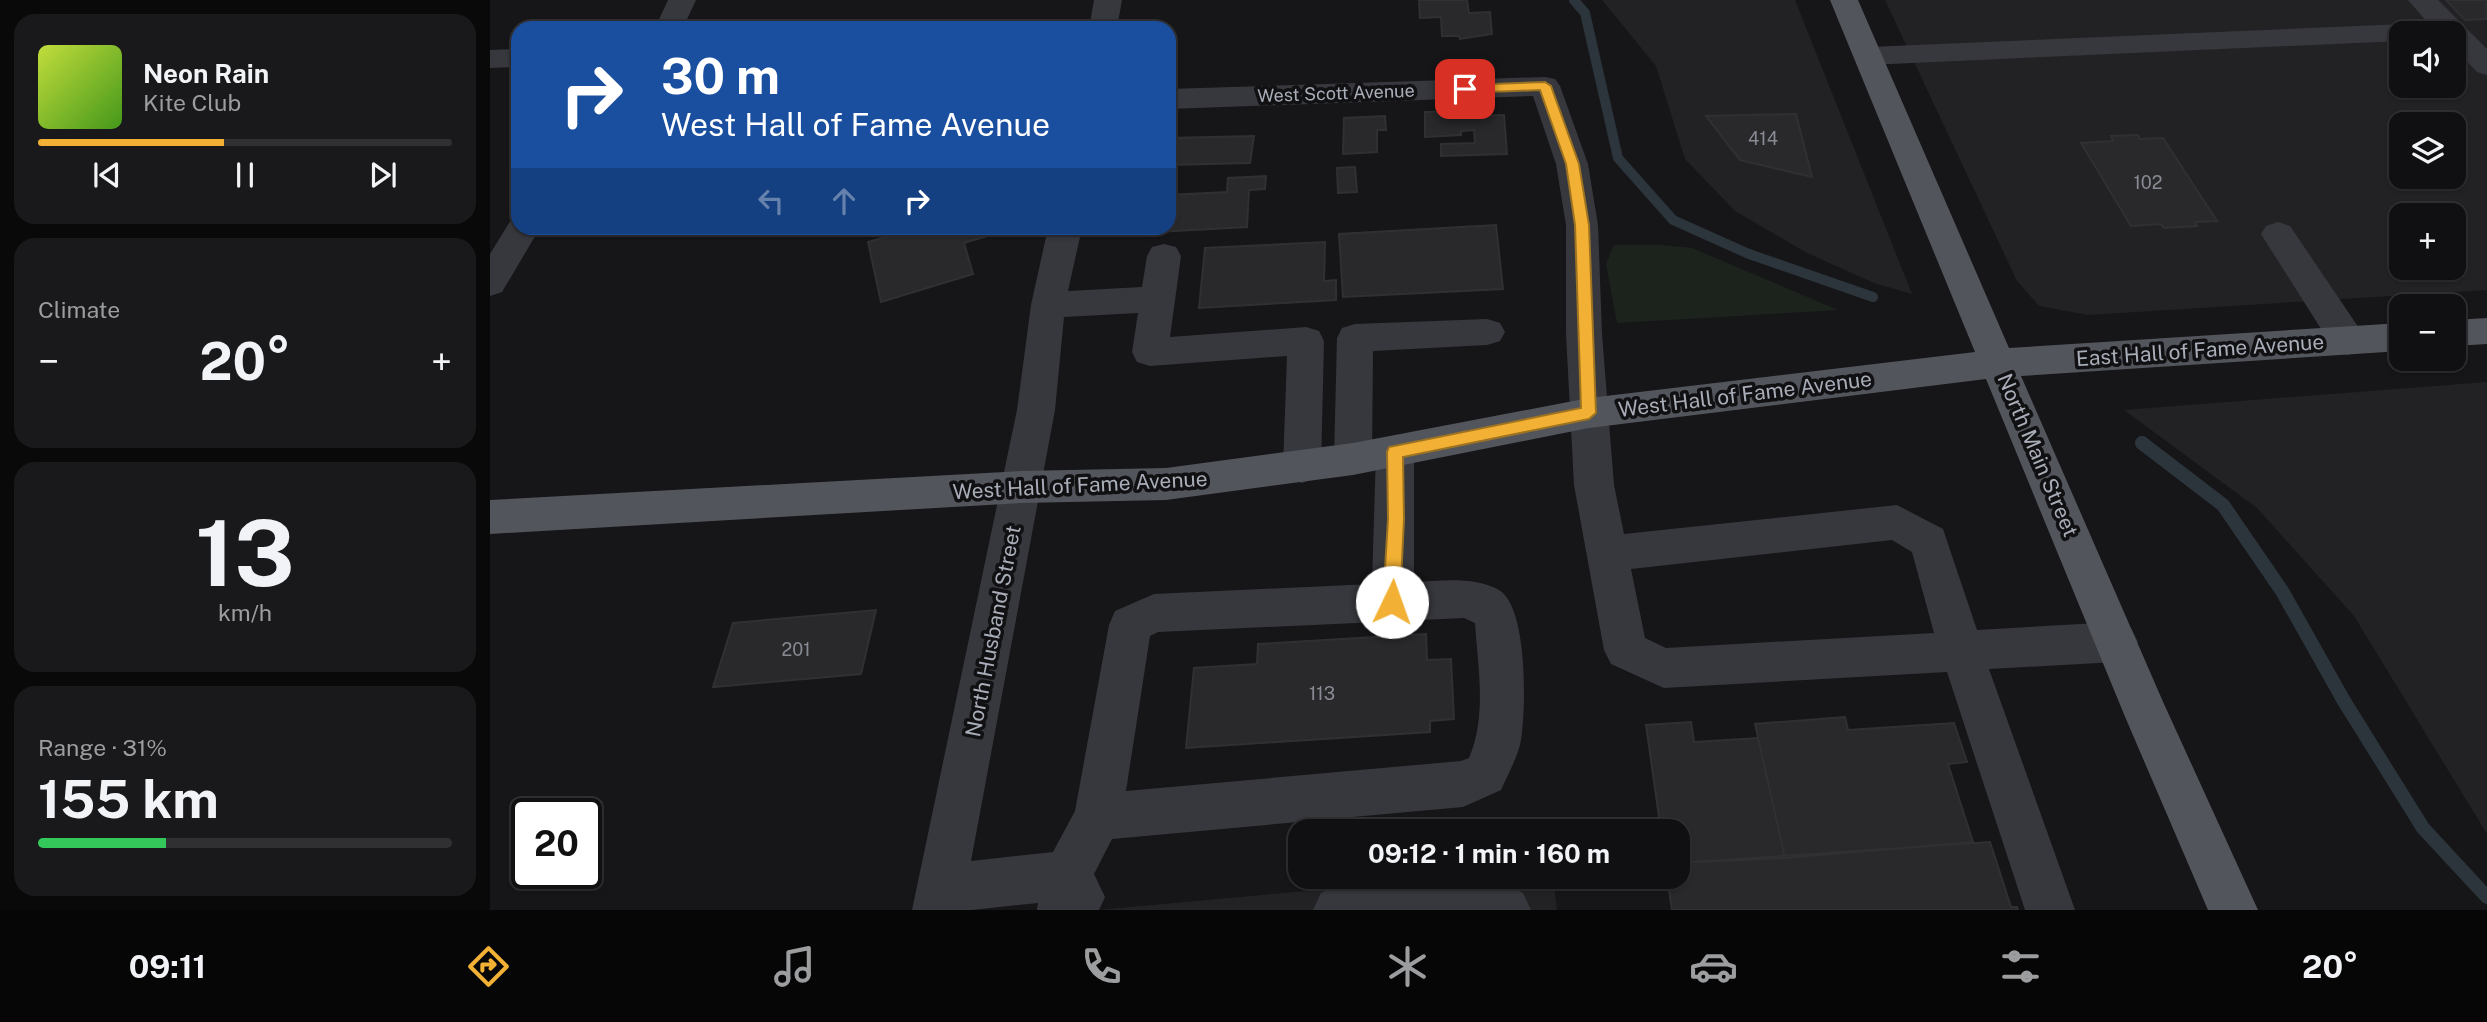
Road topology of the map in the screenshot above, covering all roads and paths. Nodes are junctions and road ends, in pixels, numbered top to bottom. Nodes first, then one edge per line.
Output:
1 (682, 0) edge
2 (1108, 0) edge
3 (1844, 0) edge
4 (2422, 0) edge
5 (672, 21) edge
6 (1104, 21) edge
7 (2443, 21) edge
8 (2389, 33) edge
9 (2466, 44) edge
10 (1868, 56) junction
11 (511, 58) edge
12 (490, 59) edge
13 (2487, 65) edge
14 (1176, 99) edge
15 (2278, 234) dead end
16 (519, 235) edge
17 (1063, 235) edge
18 (1164, 256) dead end
19 (490, 283) edge
20 (1158, 299) junction
21 (1048, 304) junction
22 (2487, 331) edge
23 (1487, 332) dead end
24 (2466, 332) edge
25 (2389, 338) edge
26 (2348, 341) junction
27 (1998, 363) junction
28 (1589, 413) junction
29 (1395, 452) junction
30 (1353, 459) junction
31 (1302, 467) junction
32 (1021, 487) junction
33 (490, 517) edge
34 (1608, 554) junction
35 (1392, 602) junction
36 (2116, 642) junction
37 (1961, 650) junction
38 (1098, 817) junction
39 (1072, 898) edge
40 (939, 899) edge
41 (1338, 910) edge
42 (1506, 910) edge
43 (2050, 910) edge
44 (2233, 910) edge

1 - 5 street
2 - 6 street
3 - 10 main road, North Main Street
4 - 7 street
8 - 10 street
9 - 13 street
10 - 27 main road, North Main Street
11 - 12 street
14 - 28 street, West Scott Avenue
15 - 26 street
16 - 19 street
17 - 21 street, North Husband Street
18 - 20 street
20 - 21 street
20 - 31 street
21 - 32 street, North Husband Street
22 - 24 main road
23 - 30 street
25 - 26 main road, East Hall of Fame Avenue
26 - 27 main road, East Hall of Fame Avenue
27 - 28 main road, West Hall of Fame Avenue
27 - 36 main road, North Main Street
28 - 29 main road, West Hall of Fame Avenue
28 - 34 street
29 - 30 main road, West Hall of Fame Avenue
29 - 35 street
30 - 31 main road, West Hall of Fame Avenue
31 - 32 main road, West Hall of Fame Avenue
32 - 33 main road, West Hall of Fame Avenue
32 - 40 street, North Husband Street
34 - 37 street
34 - 37 street
35 - 38 street
35 - 38 street
36 - 37 street
36 - 44 main road, North Main Street
37 - 43 street
38 - 39 street
39 - 40 street
41 - 42 street

